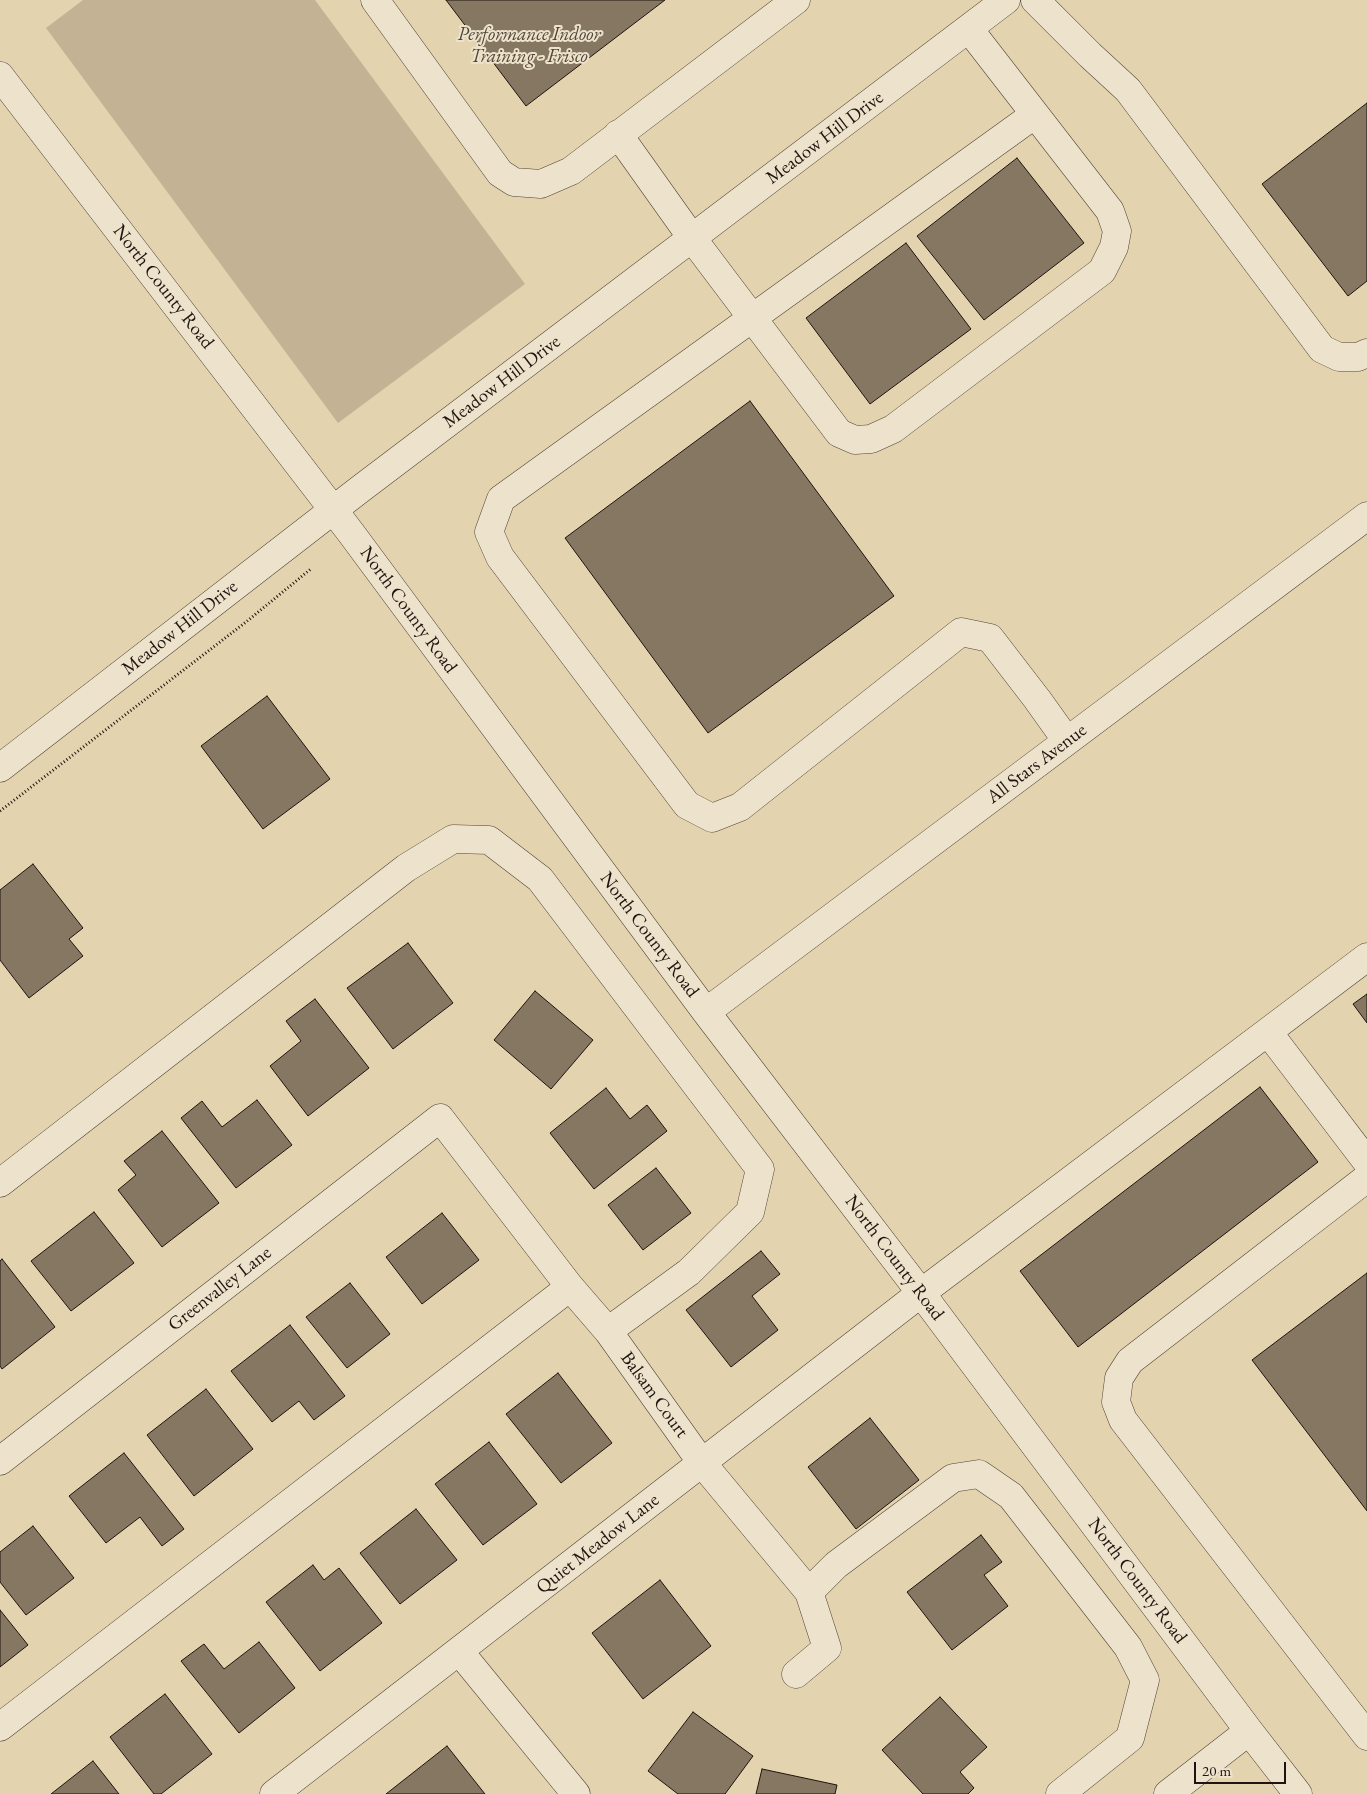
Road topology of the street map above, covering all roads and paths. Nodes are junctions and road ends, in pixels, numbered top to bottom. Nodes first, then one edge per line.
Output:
1 (375, 0) edge
2 (796, 0) edge
3 (1006, 0) edge
4 (1035, 0) edge
5 (969, 29) junction
6 (0, 76) edge
7 (1034, 114) junction
8 (618, 134) junction
9 (692, 238) junction
10 (752, 318) junction
11 (1367, 353) edge
12 (334, 510) junction
13 (1367, 516) edge
14 (312, 568) dead end
15 (1067, 741) junction
16 (0, 768) edge
17 (0, 811) edge
18 (1367, 957) edge
19 (706, 1012) junction
20 (1268, 1032) junction
21 (440, 1118) joint
22 (1367, 1162) edge
23 (1367, 1178) edge
24 (0, 1183) edge
25 (570, 1287) junction
26 (921, 1293) junction
27 (608, 1331) junction
28 (0, 1461) edge
29 (702, 1463) junction
30 (809, 1592) junction
31 (459, 1651) junction
32 (796, 1674) dead end
33 (0, 1727) edge
34 (1250, 1731) junction
35 (1367, 1736) edge
36 (287, 1790) edge
37 (576, 1794) edge
38 (1060, 1794) edge
39 (1168, 1794) edge
40 (1298, 1794) edge

1 - 8 street
2 - 8 street
3 - 5 street, Meadow Hill Drive
4 - 11 street
5 - 7 street
5 - 9 street, Meadow Hill Drive
6 - 12 street, North County Road
7 - 10 street
7 - 10 street
8 - 9 street
9 - 10 street
9 - 12 street, Meadow Hill Drive
10 - 15 street
12 - 16 street, Meadow Hill Drive
12 - 19 street, North County Road
13 - 15 street, All Stars Avenue
14 - 17 path
15 - 19 street, All Stars Avenue
18 - 20 street, Quiet Meadow Lane
19 - 26 street, North County Road
20 - 22 street
20 - 26 street, Quiet Meadow Lane
21 - 25 street, Balsam Court
21 - 28 street, Greenvalley Lane
23 - 35 street
24 - 27 street
25 - 27 street, Balsam Court
25 - 33 street
26 - 29 street, Quiet Meadow Lane
26 - 34 street, North County Road
27 - 29 street, Balsam Court
29 - 30 street, Balsam Court
29 - 31 street, Quiet Meadow Lane
30 - 32 street, Balsam Court
30 - 38 street
31 - 36 street, Quiet Meadow Lane
31 - 37 street
34 - 39 street
34 - 40 street, North County Road

